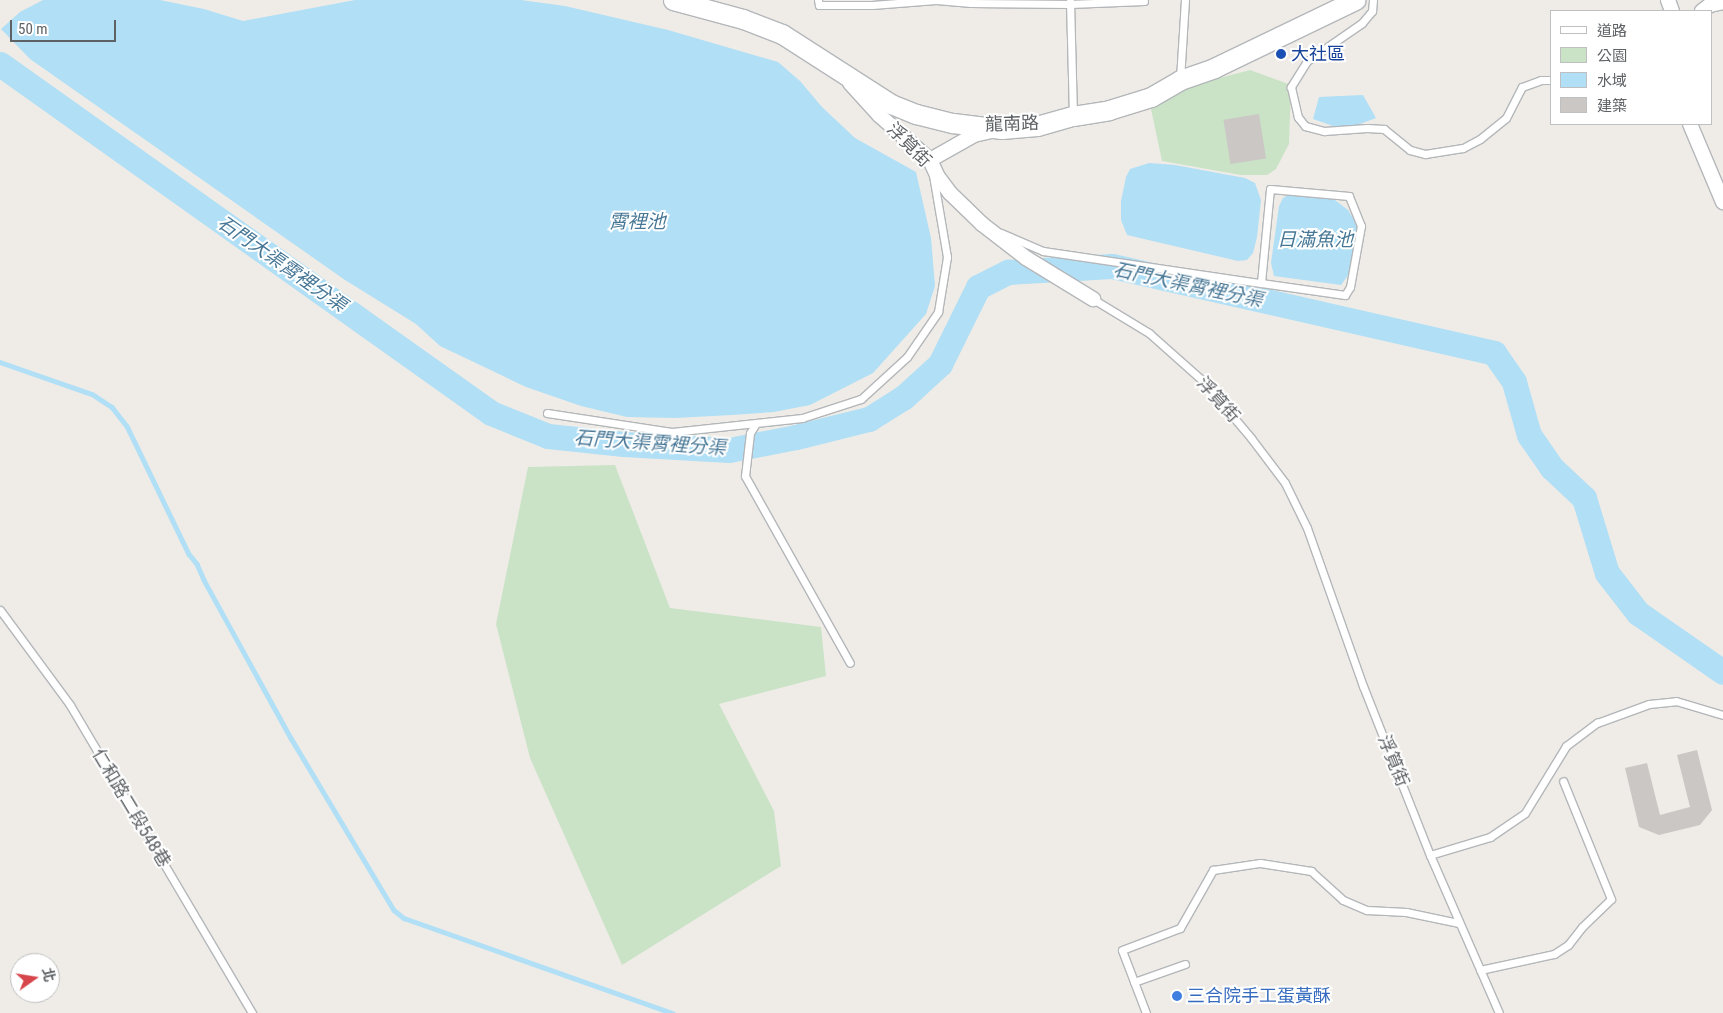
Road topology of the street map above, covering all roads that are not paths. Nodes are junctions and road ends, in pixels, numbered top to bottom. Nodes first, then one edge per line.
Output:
1 (673, 0) edge
2 (936, 0) edge
3 (1185, 0) edge
4 (1354, 0) edge
5 (1373, 0) edge
6 (1002, 1) edge
7 (1144, 1) dead end
8 (872, 2) edge
9 (1070, 2) edge
10 (1723, 2) edge
11 (818, 3) edge
12 (1703, 10) edge
13 (840, 72) junction
14 (1180, 80) junction
15 (1550, 80) edge
16 (1073, 116) junction
17 (1690, 125) edge
18 (1002, 129) junction
19 (930, 160) junction
20 (1723, 202) edge
21 (982, 224) junction
22 (1261, 283) junction
23 (1093, 300) joint
24 (547, 413) dead end
25 (755, 425) junction
26 (0, 610) edge
27 (850, 663) dead end
28 (1723, 715) edge
29 (1563, 781) dead end
30 (1430, 855) junction
31 (1458, 923) junction
32 (1185, 964) dead end
33 (1480, 970) junction
34 (1134, 982) junction
35 (252, 1013) edge
36 (1146, 1013) edge
37 (1499, 1013) edge

1 - 13 main road, 龍南路
2 - 6 lane
2 - 8 lane
3 - 14 lane
4 - 14 main road, 龍南路
5 - 15 lane
6 - 9 lane
7 - 9 lane
8 - 11 lane
9 - 16 lane
10 - 12 street
13 - 18 main road, 龍南路
13 - 19 street, 浮筧街
14 - 16 main road, 龍南路
16 - 18 main road, 龍南路
17 - 20 street
18 - 19 street
19 - 21 street, 浮筧街
19 - 25 lane
21 - 22 lane
21 - 23 street, 浮筧街
22 - 22 lane
23 - 30 lane, 浮筧街
24 - 25 lane
25 - 27 lane
26 - 35 lane, 仁和路二段548巷
28 - 30 lane
29 - 33 lane
30 - 31 lane, 浮筧街
31 - 33 lane, 浮筧街
31 - 34 lane
32 - 34 lane
33 - 37 lane, 浮筧街
34 - 36 lane

